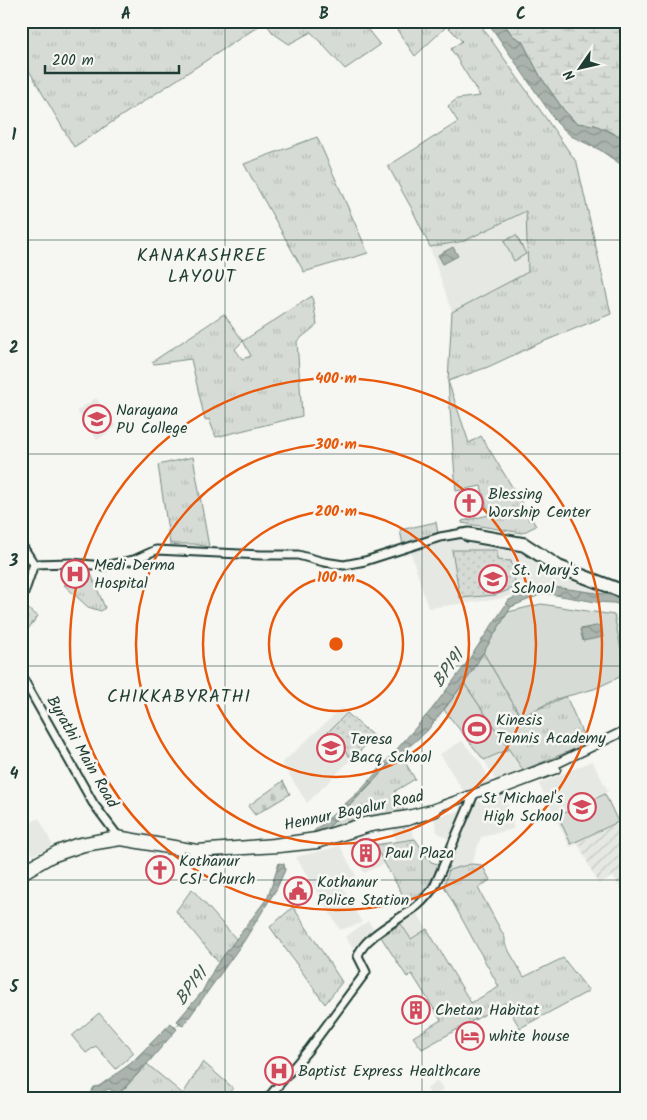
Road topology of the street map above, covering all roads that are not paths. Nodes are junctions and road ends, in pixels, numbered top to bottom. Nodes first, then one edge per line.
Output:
1 (462, 533) junction
2 (21, 544) edge
3 (34, 564) junction
4 (626, 590) edge
5 (626, 595) edge
6 (21, 602) edge
7 (21, 675) edge
8 (626, 730) edge
9 (626, 736) edge
10 (473, 797) junction
11 (119, 838) junction
12 (305, 842) junction
13 (21, 870) edge
14 (21, 876) edge
15 (266, 1099) edge

1 - 3 main road
1 - 4 main road
1 - 5 main road
2 - 3 main road
3 - 6 main road
7 - 11 main road, Byrathi Main Road
8 - 10 main road, Hennur Bagalur Road
9 - 10 main road, Hennur Bagalur Road
10 - 12 main road, Hennur Bagalur Road
10 - 15 main road
11 - 12 main road, Hennur Bagalur Road
11 - 12 main road, Hennur Bagalur Road
11 - 13 main road, Hennur Bagalur Road
11 - 14 main road, Hennur Bagalur Road

